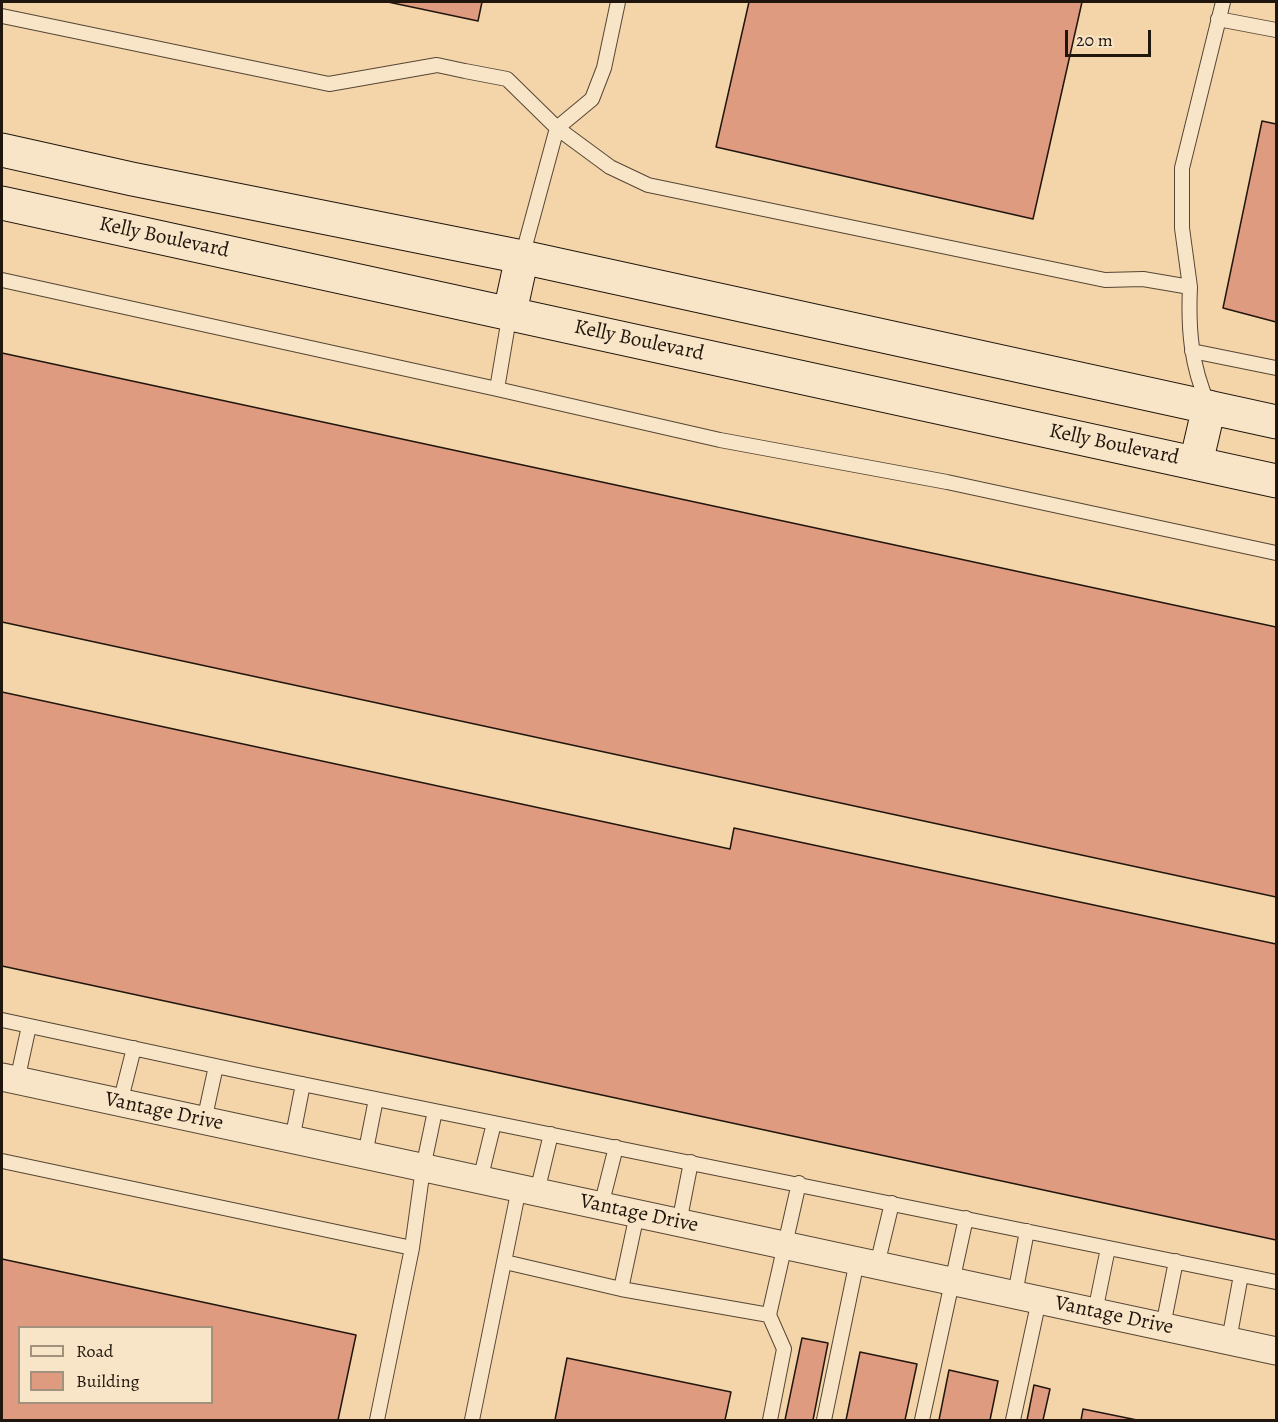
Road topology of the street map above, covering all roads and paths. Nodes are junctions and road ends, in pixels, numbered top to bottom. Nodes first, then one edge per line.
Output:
1 (618, 2) edge
2 (1223, 2) edge
3 (2, 16) edge
4 (1218, 19) junction
5 (1276, 30) edge
6 (556, 128) junction
7 (2, 150) edge
8 (2, 203) edge
9 (522, 257) junction
10 (2, 280) edge
11 (1190, 287) junction
12 (510, 312) junction
13 (1192, 351) junction
14 (1276, 368) edge
15 (497, 389) junction
16 (1209, 407) junction
17 (1276, 422) edge
18 (1196, 463) junction
19 (1276, 481) edge
20 (1276, 553) edge
21 (2, 1020) edge
22 (29, 1026) junction
23 (134, 1048) junction
24 (216, 1066) junction
25 (9, 1079) edge
26 (303, 1084) junction
27 (376, 1099) junction
28 (120, 1103) junction
29 (435, 1111) junction
30 (204, 1121) junction
31 (494, 1123) junction
32 (551, 1134) junction
33 (292, 1140) junction
34 (616, 1147) junction
35 (365, 1155) junction
36 (2, 1161) edge
37 (691, 1162) junction
38 (423, 1168) junction
39 (480, 1180) junction
40 (799, 1183) junction
41 (528, 1190) junction
42 (892, 1203) junction
43 (601, 1206) junction
44 (638, 1214) junction
45 (966, 1218) junction
46 (679, 1222) junction
47 (1027, 1231) junction
48 (784, 1245) junction
49 (412, 1248) junction
50 (1108, 1248) junction
51 (1176, 1261) junction
52 (505, 1262) junction
53 (867, 1263) junction
54 (1241, 1275) junction
55 (951, 1281) junction
56 (1276, 1282) edge
57 (621, 1289) junction
58 (1027, 1297) junction
59 (1095, 1312) junction
60 (769, 1315) junction
61 (1163, 1326) junction
62 (1229, 1341) junction
63 (1276, 1351) edge
64 (377, 1420) edge
65 (471, 1420) edge
66 (770, 1420) edge
67 (824, 1420) edge
68 (922, 1420) edge
69 (1013, 1420) edge

1 - 6 lane
2 - 4 lane
3 - 6 lane
4 - 5 lane
4 - 11 lane
6 - 9 lane
6 - 11 lane
7 - 9 street
8 - 12 street, Kelly Boulevard
9 - 12 street
9 - 16 street
10 - 15 lane
11 - 13 lane
12 - 15 lane
12 - 18 street, Kelly Boulevard
13 - 14 lane
13 - 16 lane
15 - 20 lane
16 - 17 street
16 - 18 street
18 - 19 street, Kelly Boulevard
21 - 22 lane
22 - 23 lane
22 - 25 lane
23 - 24 lane
23 - 28 lane
24 - 26 lane
24 - 30 lane
25 - 28 street, Vantage Drive
26 - 27 lane
26 - 33 lane
27 - 29 lane
27 - 35 lane
28 - 30 street, Vantage Drive
29 - 31 lane
29 - 38 lane
30 - 33 street, Vantage Drive
31 - 32 lane
31 - 39 lane
32 - 34 lane
32 - 41 lane
33 - 35 street, Vantage Drive
34 - 37 lane
34 - 43 lane
35 - 38 street, Vantage Drive
36 - 49 lane
37 - 40 lane
37 - 46 lane
38 - 39 street, Vantage Drive
38 - 49 lane
39 - 41 street, Vantage Drive
40 - 42 lane
40 - 48 lane
41 - 43 street, Vantage Drive
41 - 52 lane
42 - 45 lane
42 - 53 lane
43 - 44 street, Vantage Drive
44 - 46 street, Vantage Drive
44 - 57 lane
45 - 47 lane
45 - 55 lane
46 - 48 street, Vantage Drive
47 - 50 lane
47 - 58 lane
48 - 53 street, Vantage Drive
48 - 60 lane
49 - 64 lane
50 - 51 lane
50 - 59 lane
51 - 54 lane
51 - 61 lane
52 - 57 lane
52 - 65 lane
53 - 55 street, Vantage Drive
53 - 67 lane
54 - 56 lane
54 - 62 lane
55 - 58 street, Vantage Drive
55 - 68 lane
57 - 60 lane
58 - 59 street, Vantage Drive
58 - 69 lane
59 - 61 street, Vantage Drive
60 - 66 lane
61 - 62 street, Vantage Drive
62 - 63 street, Vantage Drive

